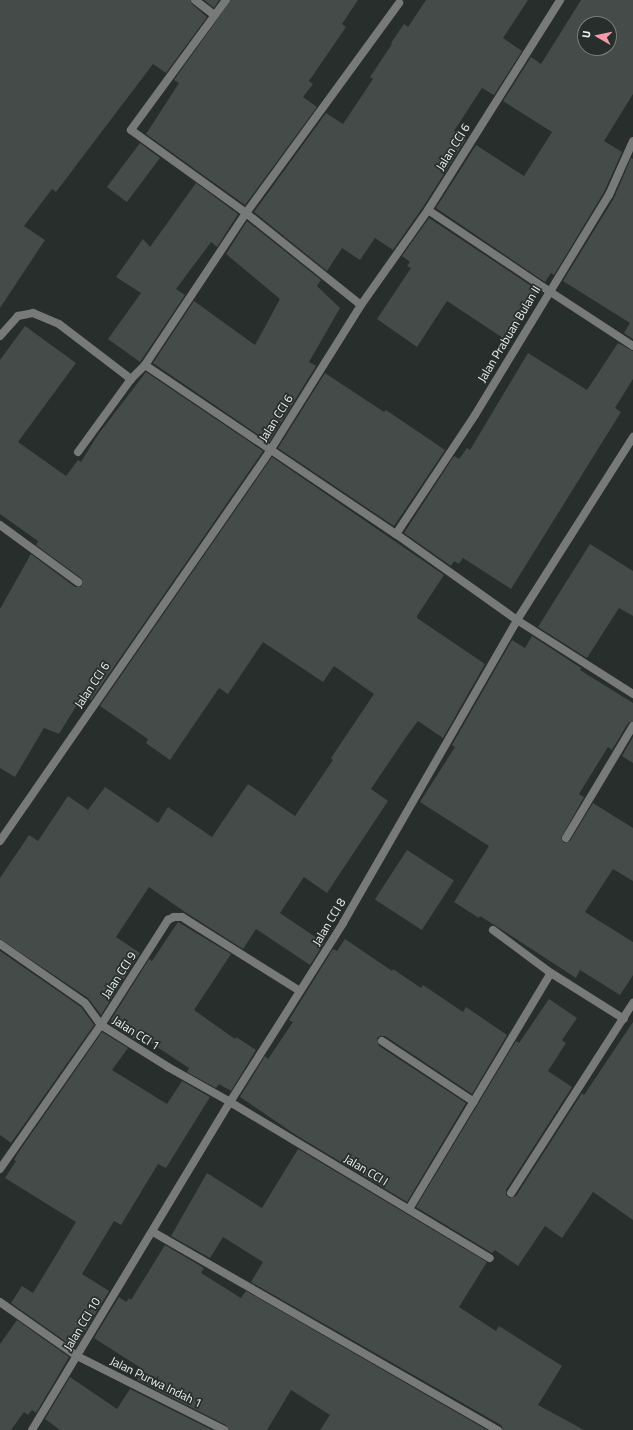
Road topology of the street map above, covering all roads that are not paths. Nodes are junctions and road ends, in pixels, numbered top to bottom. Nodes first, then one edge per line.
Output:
1 (195, 0) edge
2 (226, 0) edge
3 (560, 0) edge
4 (398, 2) dead end
5 (214, 15) junction
6 (633, 141) edge
7 (428, 210) junction
8 (246, 213) junction
9 (549, 292) junction
10 (361, 305) junction
11 (0, 336) edge
12 (633, 346) edge
13 (145, 365) junction
14 (131, 379) junction
15 (633, 438) edge
16 (271, 449) junction
17 (78, 452) dead end
18 (0, 525) edge
19 (396, 534) junction
20 (78, 582) dead end
21 (517, 620) junction
22 (633, 694) edge
23 (633, 726) edge
24 (566, 838) dead end
25 (0, 841) edge
26 (493, 930) dead end
27 (0, 944) edge
28 (550, 973) junction
29 (300, 991) junction
30 (633, 1003) edge
31 (624, 1019) junction
32 (101, 1025) junction
33 (382, 1041) dead end
34 (230, 1102) junction
35 (474, 1102) junction
36 (0, 1169) edge
37 (511, 1193) dead end
38 (408, 1209) junction
39 (153, 1232) junction
40 (490, 1258) dead end
41 (0, 1302) edge
42 (77, 1356) junction
43 (32, 1430) edge
44 (224, 1430) edge
45 (498, 1430) edge

1 - 5 street
2 - 5 street
3 - 7 street, Jalan CCI 6
4 - 8 street
5 - 8 street
6 - 9 street, Jalan Prabuan Bulan II
7 - 9 street
7 - 10 street, Jalan CCI 6
8 - 10 street
8 - 13 street
9 - 12 street
9 - 19 street, Jalan Prabuan Bulan II
10 - 16 street, Jalan CCI 6
11 - 14 street
13 - 14 street
13 - 16 street
14 - 17 street
15 - 21 street, Jalan CCI 8
16 - 19 street
16 - 25 street, Jalan CCI 6
18 - 20 street
19 - 21 street
21 - 22 street
21 - 29 street, Jalan CCI 8
23 - 24 street
26 - 28 street
27 - 32 street, Jalan CCI 1
28 - 31 street
28 - 35 street
29 - 32 street, Jalan CCI 9
29 - 34 street, Jalan CCI 8
30 - 31 street
31 - 37 street
32 - 34 street, Jalan CCI 1
32 - 36 street, Jalan CCI 9
33 - 35 street
34 - 38 street, Jalan CCI I
34 - 39 street, Jalan CCI 8
35 - 38 street
38 - 40 street, Jalan CCI I
39 - 42 street, Jalan CCI 10
39 - 45 street
41 - 42 street, Jalan Purwa Indah 1
42 - 43 street, Jalan CCI 10
42 - 44 street, Jalan Purwa Indah 1

